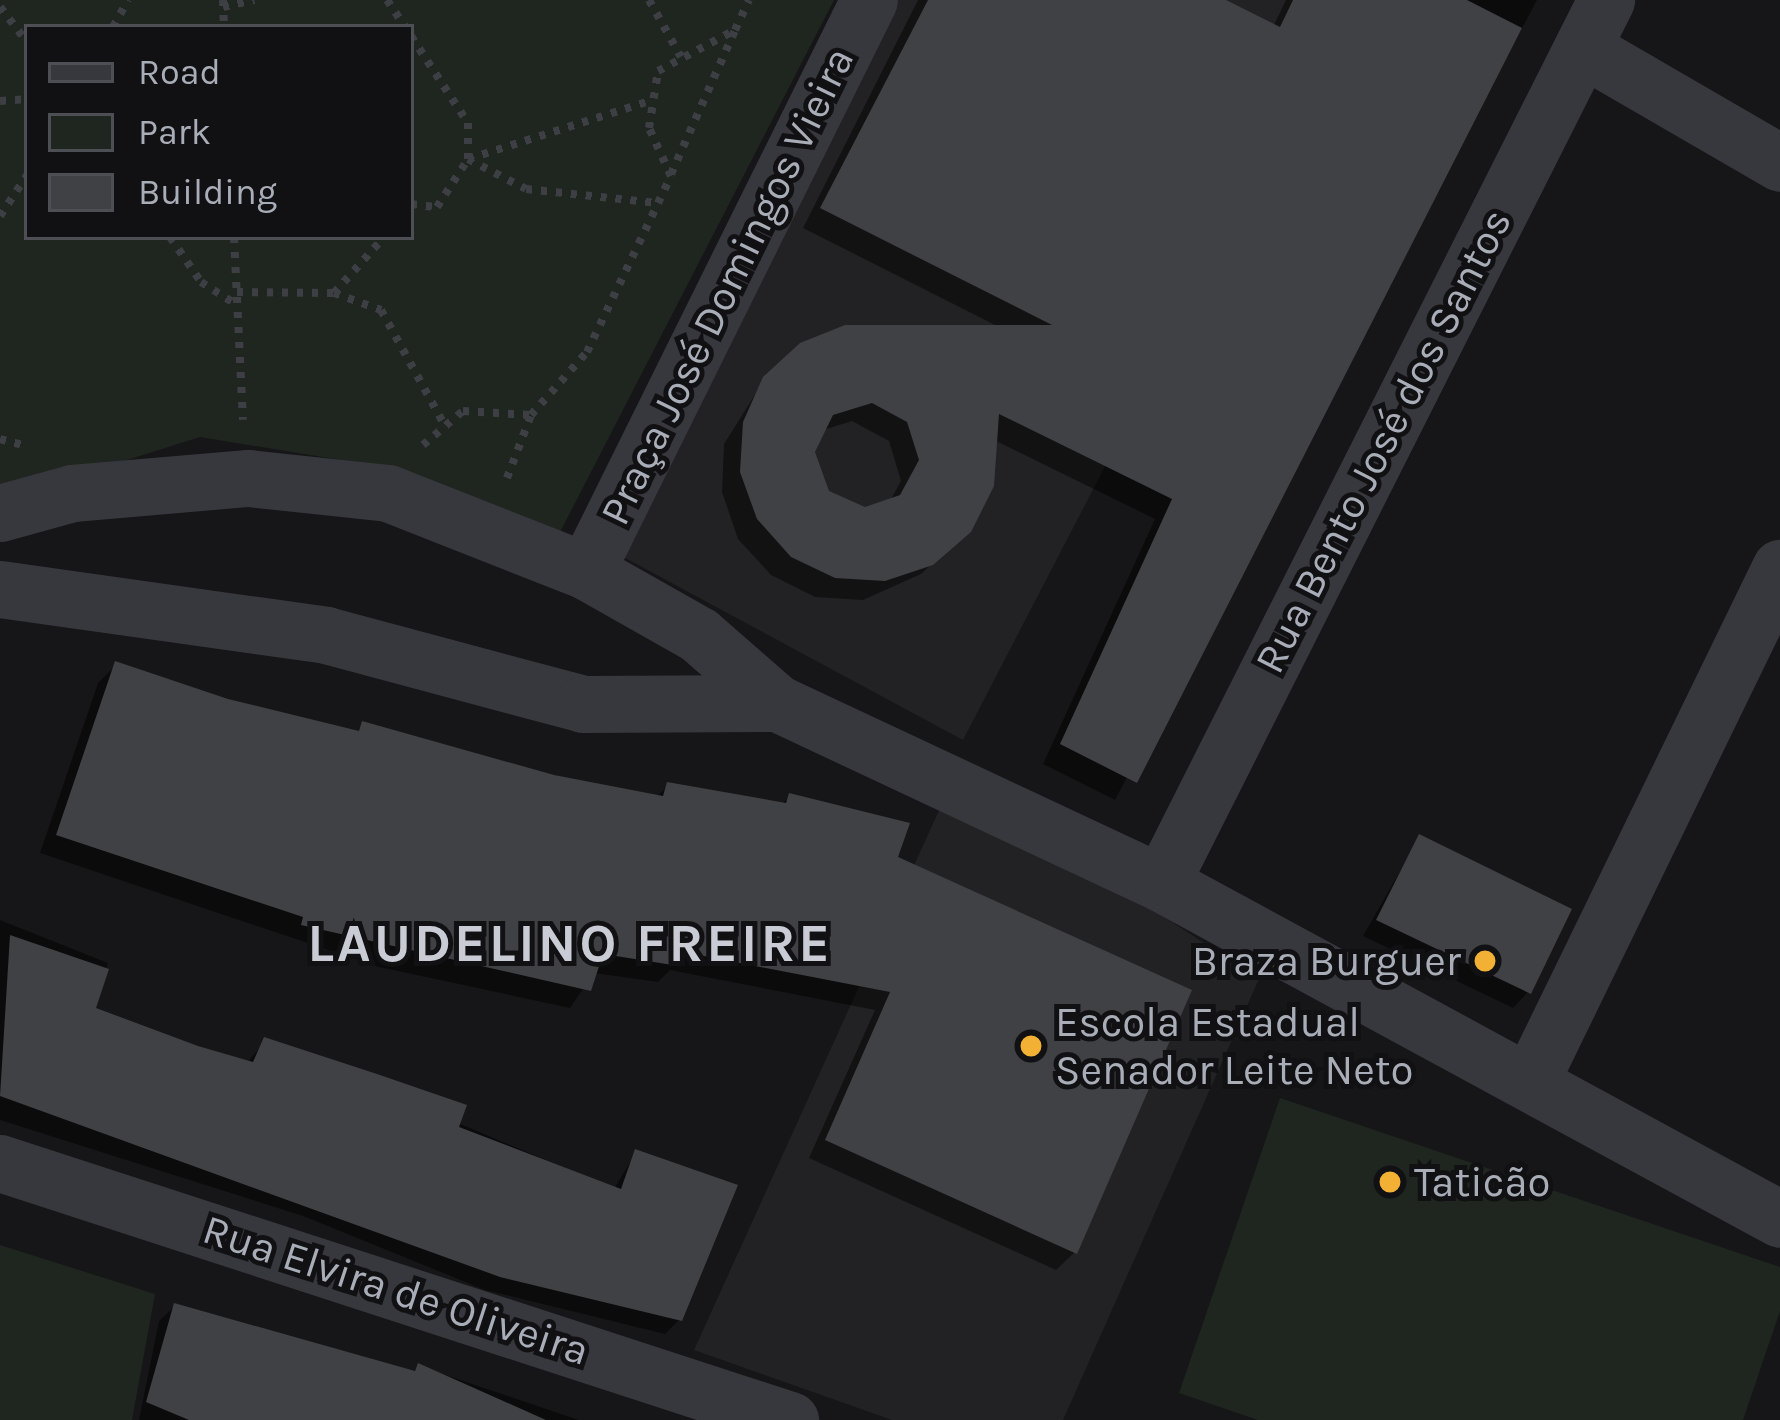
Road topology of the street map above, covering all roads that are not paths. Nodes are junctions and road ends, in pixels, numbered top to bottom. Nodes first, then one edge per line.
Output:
1 (868, 0) edge
2 (1594, 24) edge
3 (1780, 163) edge
4 (0, 513) edge
5 (1780, 568) edge
6 (586, 571) junction
7 (0, 589) edge
8 (699, 635) junction
9 (777, 704) junction
10 (668, 712) junction
11 (1161, 883) junction
12 (1530, 1082) junction
13 (0, 1163) edge
14 (1780, 1219) edge
15 (790, 1420) edge

1 - 6 street, Praça José Domingos Vieira
2 - 3 street
2 - 11 street, Rua Bento José dos Santos
4 - 6 street, Praça José Domingos Vieira
5 - 12 street
6 - 8 street, Praça José Domingos Vieira
7 - 10 street
8 - 9 street, Praça José Domingos Vieira
8 - 10 street
9 - 10 street
9 - 11 street
11 - 12 street
12 - 14 street
13 - 15 street, Rua Elvira de Oliveira

